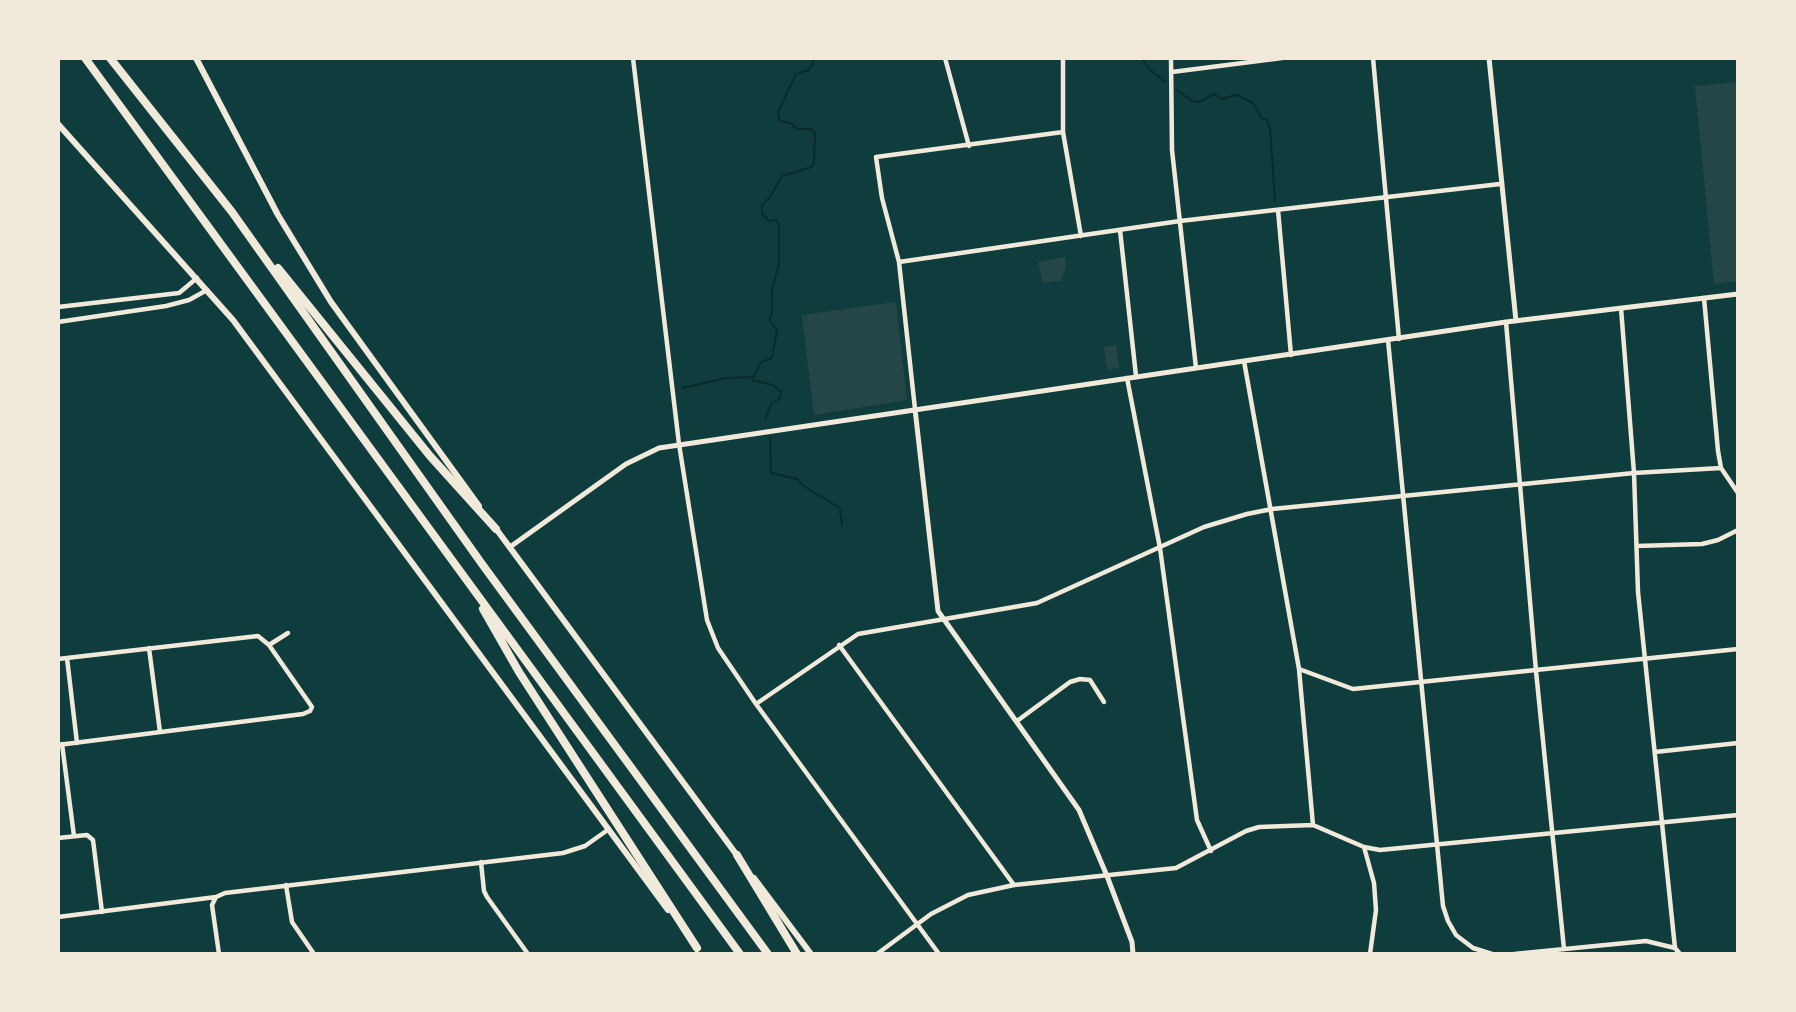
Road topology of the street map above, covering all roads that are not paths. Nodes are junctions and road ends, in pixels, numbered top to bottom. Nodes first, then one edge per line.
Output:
1 (85, 58) edge
2 (110, 58) edge
3 (196, 58) edge
4 (633, 58) edge
5 (945, 58) edge
6 (1063, 58) edge
7 (1171, 58) edge
8 (1282, 58) edge
9 (1372, 58) edge
10 (1489, 58) edge
11 (1272, 59) edge
12 (1172, 72) junction
13 (58, 124) edge
14 (1063, 132) junction
15 (969, 146) junction
16 (1500, 184) junction
17 (1385, 197) junction
18 (1278, 210) junction
19 (232, 213) junction
20 (1180, 221) junction
21 (1120, 230) junction
22 (1081, 236) junction
23 (899, 262) junction
24 (197, 278) junction
25 (208, 289) junction
26 (1737, 294) edge
27 (1704, 298) junction
28 (61, 307) edge
29 (1621, 308) junction
30 (65, 321) junction
31 (1516, 321) junction
32 (58, 322) edge
33 (1506, 322) junction
34 (1399, 339) junction
35 (1388, 340) junction
36 (1291, 355) junction
37 (1244, 362) junction
38 (1196, 368) junction
39 (1136, 376) junction
40 (1127, 378) junction
41 (915, 408) junction
42 (679, 444) junction
43 (1721, 468) junction
44 (1634, 473) junction
45 (1519, 486) junction
46 (1737, 493) edge
47 (1403, 498) junction
48 (1272, 509) junction
49 (496, 529) junction
50 (1737, 530) edge
51 (1637, 546) junction
52 (510, 548) junction
53 (1160, 548) junction
54 (461, 572) junction
55 (944, 619) junction
56 (288, 633) dead end
57 (269, 645) junction
58 (839, 645) junction
59 (149, 648) junction
60 (1737, 649) edge
61 (67, 658) junction
62 (58, 659) edge
63 (1645, 660) junction
64 (1299, 669) junction
65 (1536, 671) junction
66 (1421, 682) junction
67 (1104, 702) dead end
68 (756, 704) junction
69 (1017, 721) junction
70 (160, 732) junction
71 (77, 743) junction
72 (1737, 743) edge
73 (60, 745) edge
74 (1655, 752) junction
75 (1737, 815) edge
76 (1663, 822) junction
77 (1313, 825) junction
78 (609, 829) junction
79 (1552, 833) junction
80 (74, 836) junction
81 (58, 838) edge
82 (1436, 845) junction
83 (1364, 848) junction
84 (1211, 851) junction
85 (737, 855) junction
86 (481, 862) junction
87 (1107, 876) junction
88 (286, 885) junction
89 (1014, 885) junction
90 (216, 897) junction
91 (102, 912) junction
92 (58, 917) edge
93 (918, 924) junction
94 (1675, 948) junction
95 (1564, 949) junction
96 (699, 951) edge
97 (219, 954) edge
98 (314, 954) edge
99 (528, 954) edge
100 (740, 954) edge
101 (768, 954) edge
102 (797, 954) edge
103 (811, 954) edge
104 (877, 954) edge
105 (939, 954) edge
106 (1133, 954) edge
107 (1370, 954) edge
108 (1492, 954) edge
109 (1514, 954) edge
110 (1680, 954) edge

1 - 54 highway
2 - 19 highway
3 - 49 main road
4 - 42 street
5 - 15 street
6 - 14 street
7 - 12 street
8 - 11 street
9 - 17 street
10 - 16 street
11 - 12 street
12 - 20 street
13 - 24 main road
14 - 15 street
14 - 22 street
15 - 23 street
16 - 17 street
16 - 31 street
17 - 18 street
17 - 34 street
18 - 20 street
18 - 36 street
19 - 49 highway
19 - 101 highway
20 - 21 street
20 - 38 street
21 - 22 street
21 - 39 street
22 - 23 street
23 - 41 street
24 - 25 main road
24 - 28 street
25 - 30 street
25 - 78 main road
26 - 27 street
27 - 29 street
27 - 43 street
28 - 30 street
29 - 31 street
29 - 44 street
30 - 32 street
31 - 33 street
33 - 34 street
33 - 45 street
34 - 35 street
35 - 36 street
35 - 47 street
36 - 37 street
37 - 38 street
37 - 48 street
38 - 39 street
39 - 40 street
40 - 41 street
40 - 53 street
41 - 42 street
41 - 55 street
42 - 52 street
42 - 68 street
43 - 44 street
43 - 46 street
44 - 45 street
44 - 51 street
45 - 47 street
45 - 65 street
47 - 48 street
47 - 66 street
48 - 53 street
48 - 64 street
49 - 52 main road
50 - 51 street
51 - 63 street
52 - 85 main road
53 - 55 street
53 - 84 street
54 - 96 highway
54 - 100 highway
55 - 58 street
55 - 69 street
56 - 57 street
57 - 59 street
57 - 70 street
58 - 68 street
58 - 89 street
59 - 61 street
59 - 70 street
60 - 63 street
61 - 62 street
61 - 71 street
63 - 65 street
63 - 74 street
64 - 66 street
64 - 77 street
65 - 66 street
65 - 79 street
66 - 82 street
67 - 69 street
68 - 93 street
69 - 87 street
70 - 71 street
71 - 73 street
72 - 74 street
73 - 80 street
74 - 76 street
75 - 76 street
76 - 79 street
76 - 94 street
77 - 83 street
77 - 84 street
78 - 86 street
78 - 96 main road
79 - 82 street
79 - 95 street
80 - 81 street
80 - 91 street
82 - 83 street
82 - 108 street
83 - 107 street
84 - 87 street
85 - 102 highway
85 - 103 main road
86 - 88 street
86 - 99 street
87 - 89 street
87 - 106 street
88 - 90 street
88 - 98 street
89 - 93 street
90 - 91 street
90 - 97 street
91 - 92 street
93 - 104 street
93 - 105 street
94 - 95 street
94 - 110 street
95 - 109 street

